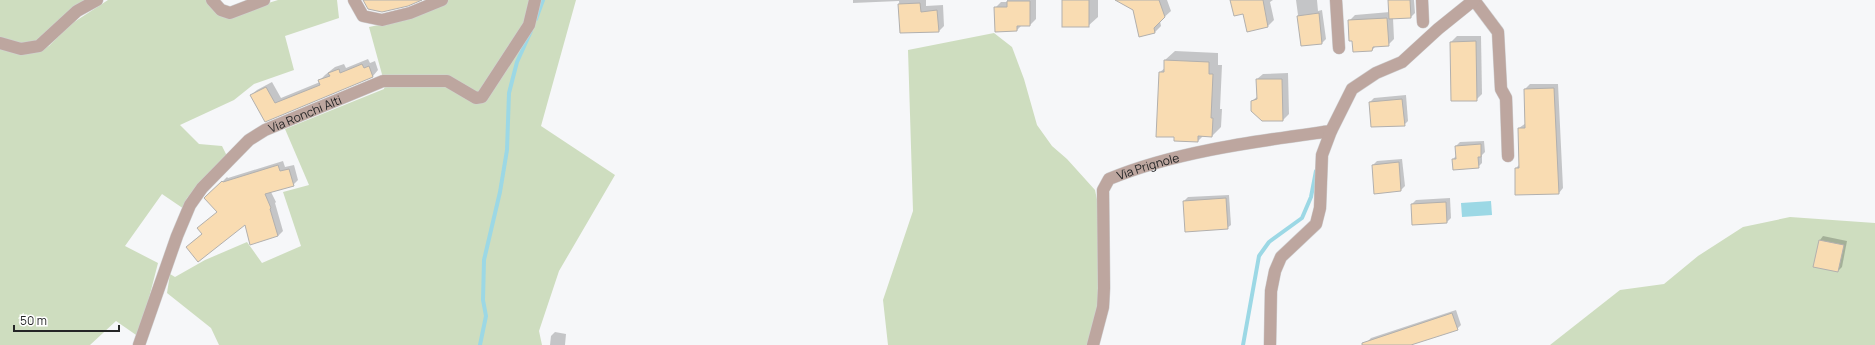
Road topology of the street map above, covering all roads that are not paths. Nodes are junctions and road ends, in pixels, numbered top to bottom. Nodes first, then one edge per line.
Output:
1 (212, 0) edge
2 (264, 0) edge
3 (354, 0) edge
4 (442, 0) edge
5 (535, 0) edge
6 (1336, 0) edge
7 (1422, 0) edge
8 (1474, 0) edge
9 (94, 1) edge
10 (1423, 22) dead end
11 (0, 43) edge
12 (1339, 48) dead end
13 (1330, 131) junction
14 (1508, 156) dead end
15 (139, 345) edge
16 (1093, 345) edge
17 (1270, 345) edge

1 - 2 street
3 - 4 street
5 - 15 street, Via Ronchi Alti
6 - 12 street
7 - 10 street
8 - 13 street
8 - 14 street
9 - 11 street
13 - 16 street, Via Prignole
13 - 17 street

